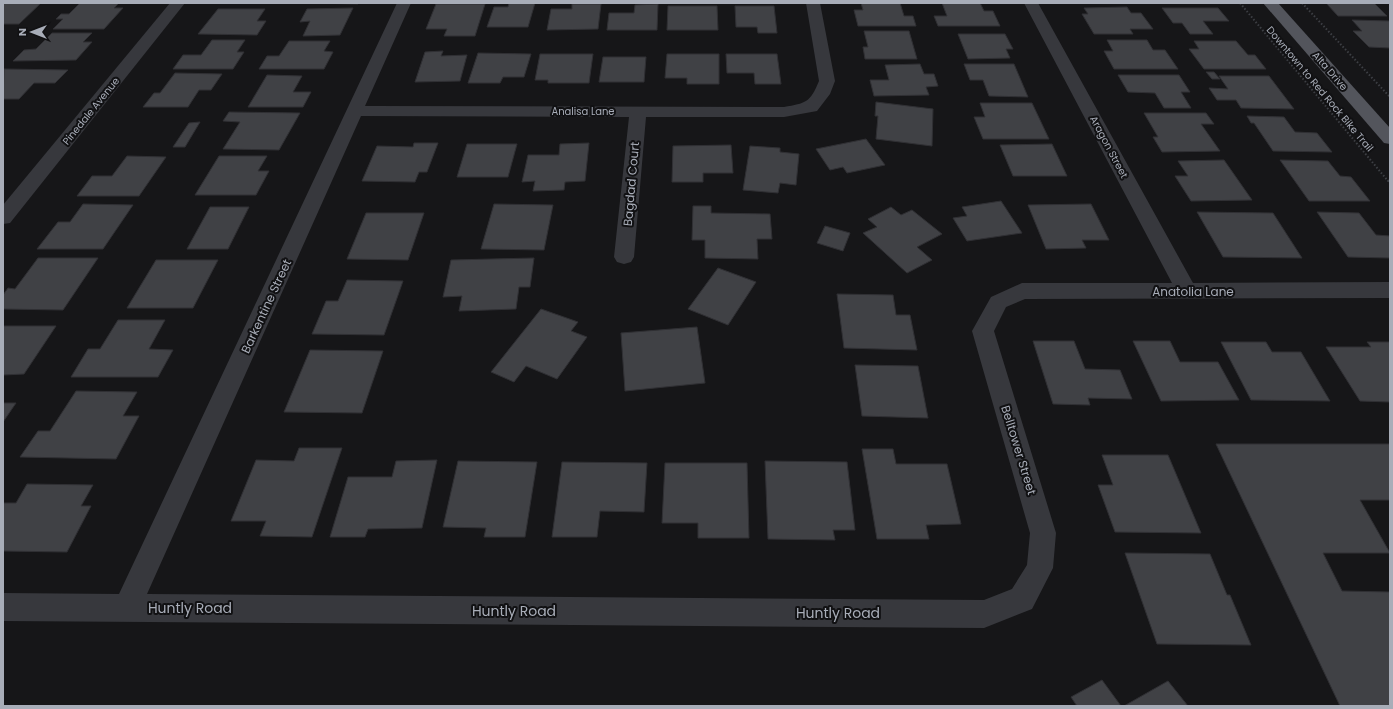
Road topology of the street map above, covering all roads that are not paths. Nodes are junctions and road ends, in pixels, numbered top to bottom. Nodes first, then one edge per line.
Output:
1 (178, 3) edge
2 (404, 3) edge
3 (813, 3) edge
4 (1031, 3) edge
5 (1270, 3) edge
6 (356, 111) junction
7 (638, 111) junction
8 (1390, 139) edge
9 (3, 218) edge
10 (624, 257) dead end
11 (1390, 290) edge
12 (1187, 291) junction
13 (998, 302) joint
14 (1022, 600) joint
15 (3, 607) edge
16 (127, 608) junction

1 - 9 street, Pinedale Avenue
2 - 6 street, Barkentine Street
3 - 7 street, Analisa Lane
4 - 12 street, Aragon Street
5 - 8 main road, Alta Drive
6 - 7 street, Analisa Lane
6 - 16 street, Barkentine Street
7 - 10 street, Bagdad Court
11 - 12 street, Anatolia Lane
12 - 13 street, Anatolia Lane
13 - 14 street, Belltower Street
14 - 16 street, Huntly Road
15 - 16 street, Huntly Road

